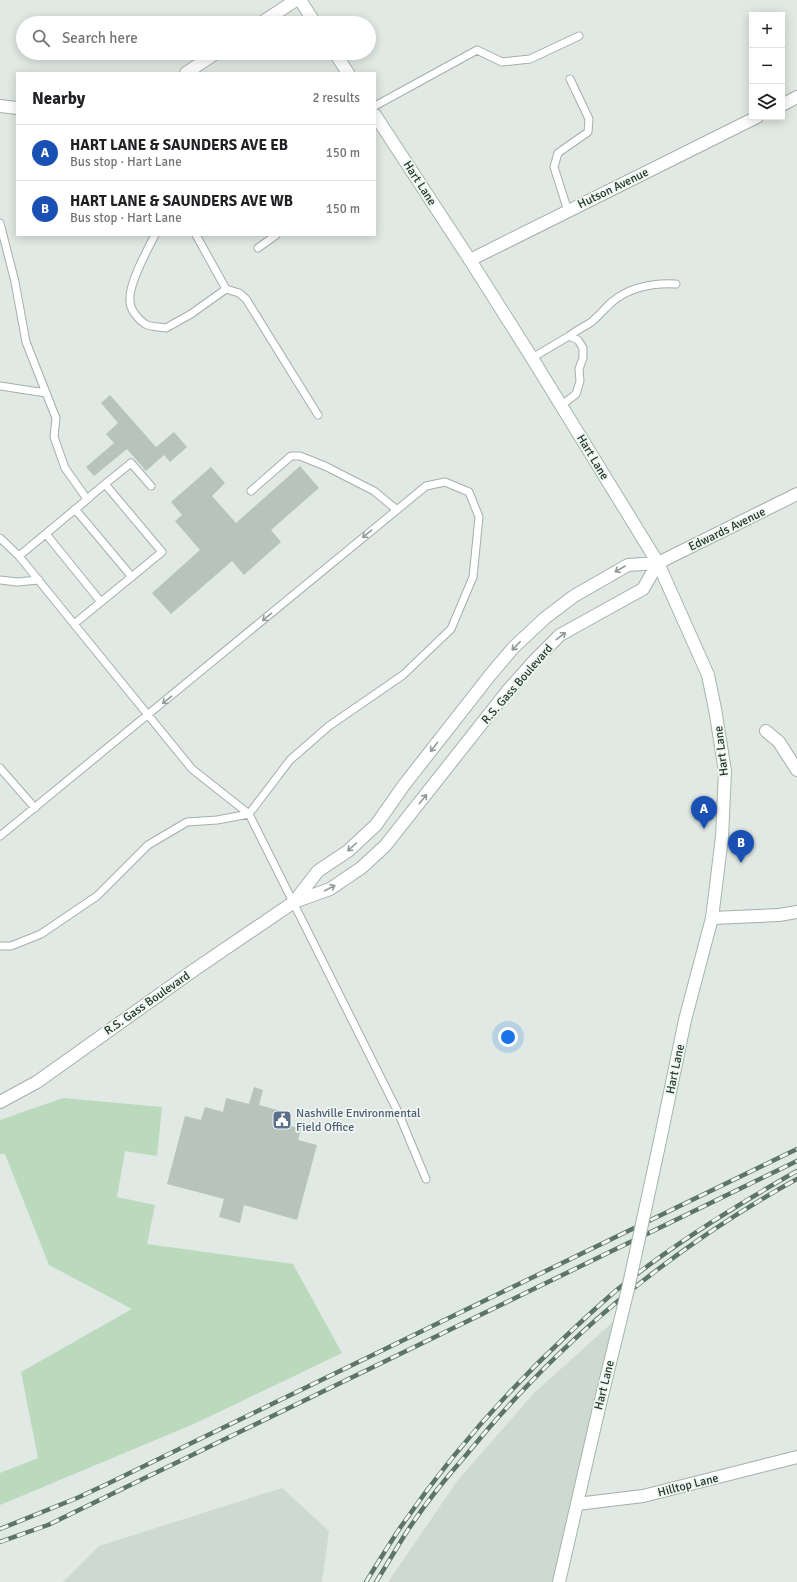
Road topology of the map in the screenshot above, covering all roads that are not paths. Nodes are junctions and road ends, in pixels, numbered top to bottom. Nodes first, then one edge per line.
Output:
1 (296, 0) edge
2 (300, 0) edge
3 (272, 16) edge
4 (310, 16) edge
5 (579, 36) dead end
6 (206, 60) edge
7 (340, 60) edge
8 (188, 72) edge
9 (347, 72) edge
10 (570, 79) dead end
11 (797, 97) edge
12 (785, 103) edge
13 (376, 105) edge
14 (0, 106) edge
15 (16, 108) edge
16 (376, 117) edge
17 (751, 120) edge
18 (568, 211) junction
19 (0, 223) edge
20 (154, 236) edge
21 (197, 236) edge
22 (275, 236) edge
23 (258, 248) dead end
24 (470, 260) junction
25 (676, 284) dead end
26 (226, 289) junction
27 (569, 336) junction
28 (532, 358) junction
29 (0, 386) edge
30 (46, 393) junction
31 (562, 406) junction
32 (318, 415) dead end
33 (105, 484) junction
34 (151, 486) dead end
35 (252, 491) dead end
36 (797, 494) edge
37 (90, 497) junction
38 (75, 509) junction
39 (397, 510) junction
40 (46, 534) junction
41 (0, 538) edge
42 (19, 556) junction
43 (658, 563) junction
44 (132, 577) junction
45 (0, 580) edge
46 (39, 580) junction
47 (101, 602) junction
48 (74, 624) junction
49 (148, 716) junction
50 (766, 731) dead end
51 (0, 768) edge
52 (797, 770) edge
53 (35, 808) junction
54 (248, 814) junction
55 (0, 836) edge
56 (294, 902) junction
57 (797, 912) edge
58 (712, 918) junction
59 (0, 946) edge
60 (0, 1102) edge
61 (426, 1179) dead end
62 (797, 1457) edge
63 (577, 1504) junction
64 (559, 1582) edge

1 - 3 street
2 - 4 street
5 - 13 lane
6 - 8 street
7 - 9 street
10 - 18 lane
11 - 12 street
14 - 15 street
16 - 24 street, Hart Lane
17 - 18 street, Hutson Avenue
18 - 24 street, Hutson Avenue
19 - 30 lane
20 - 26 lane
21 - 26 lane
22 - 23 lane
24 - 28 street, Hart Lane
25 - 27 lane
26 - 32 lane
27 - 28 lane
27 - 31 lane
28 - 31 street, Hart Lane
29 - 30 lane
30 - 37 lane
31 - 43 street, Hart Lane
33 - 34 lane
33 - 37 lane
33 - 44 lane
35 - 39 lane
36 - 43 street, Edwards Avenue
37 - 38 lane
38 - 40 lane
38 - 44 lane
39 -> 49 lane
39 - 54 lane
40 - 42 lane
40 - 47 lane
41 - 42 lane
42 - 46 lane
56 -> 43 street, R.S. Gass Boulevard
43 -> 56 street, R.S. Gass Boulevard
43 - 58 street, Hart Lane
44 - 47 lane
45 - 46 lane
46 - 48 lane
47 - 48 lane
48 - 49 lane
49 - 53 lane
49 - 54 lane
50 - 52 street
51 - 53 lane
53 - 55 lane
54 - 56 lane
54 - 59 lane
56 - 60 street, R.S. Gass Boulevard
56 - 61 lane
57 - 58 street
58 - 63 street, Hart Lane, bridge
62 - 63 street, Hilltop Lane
63 - 64 street, Hart Lane

